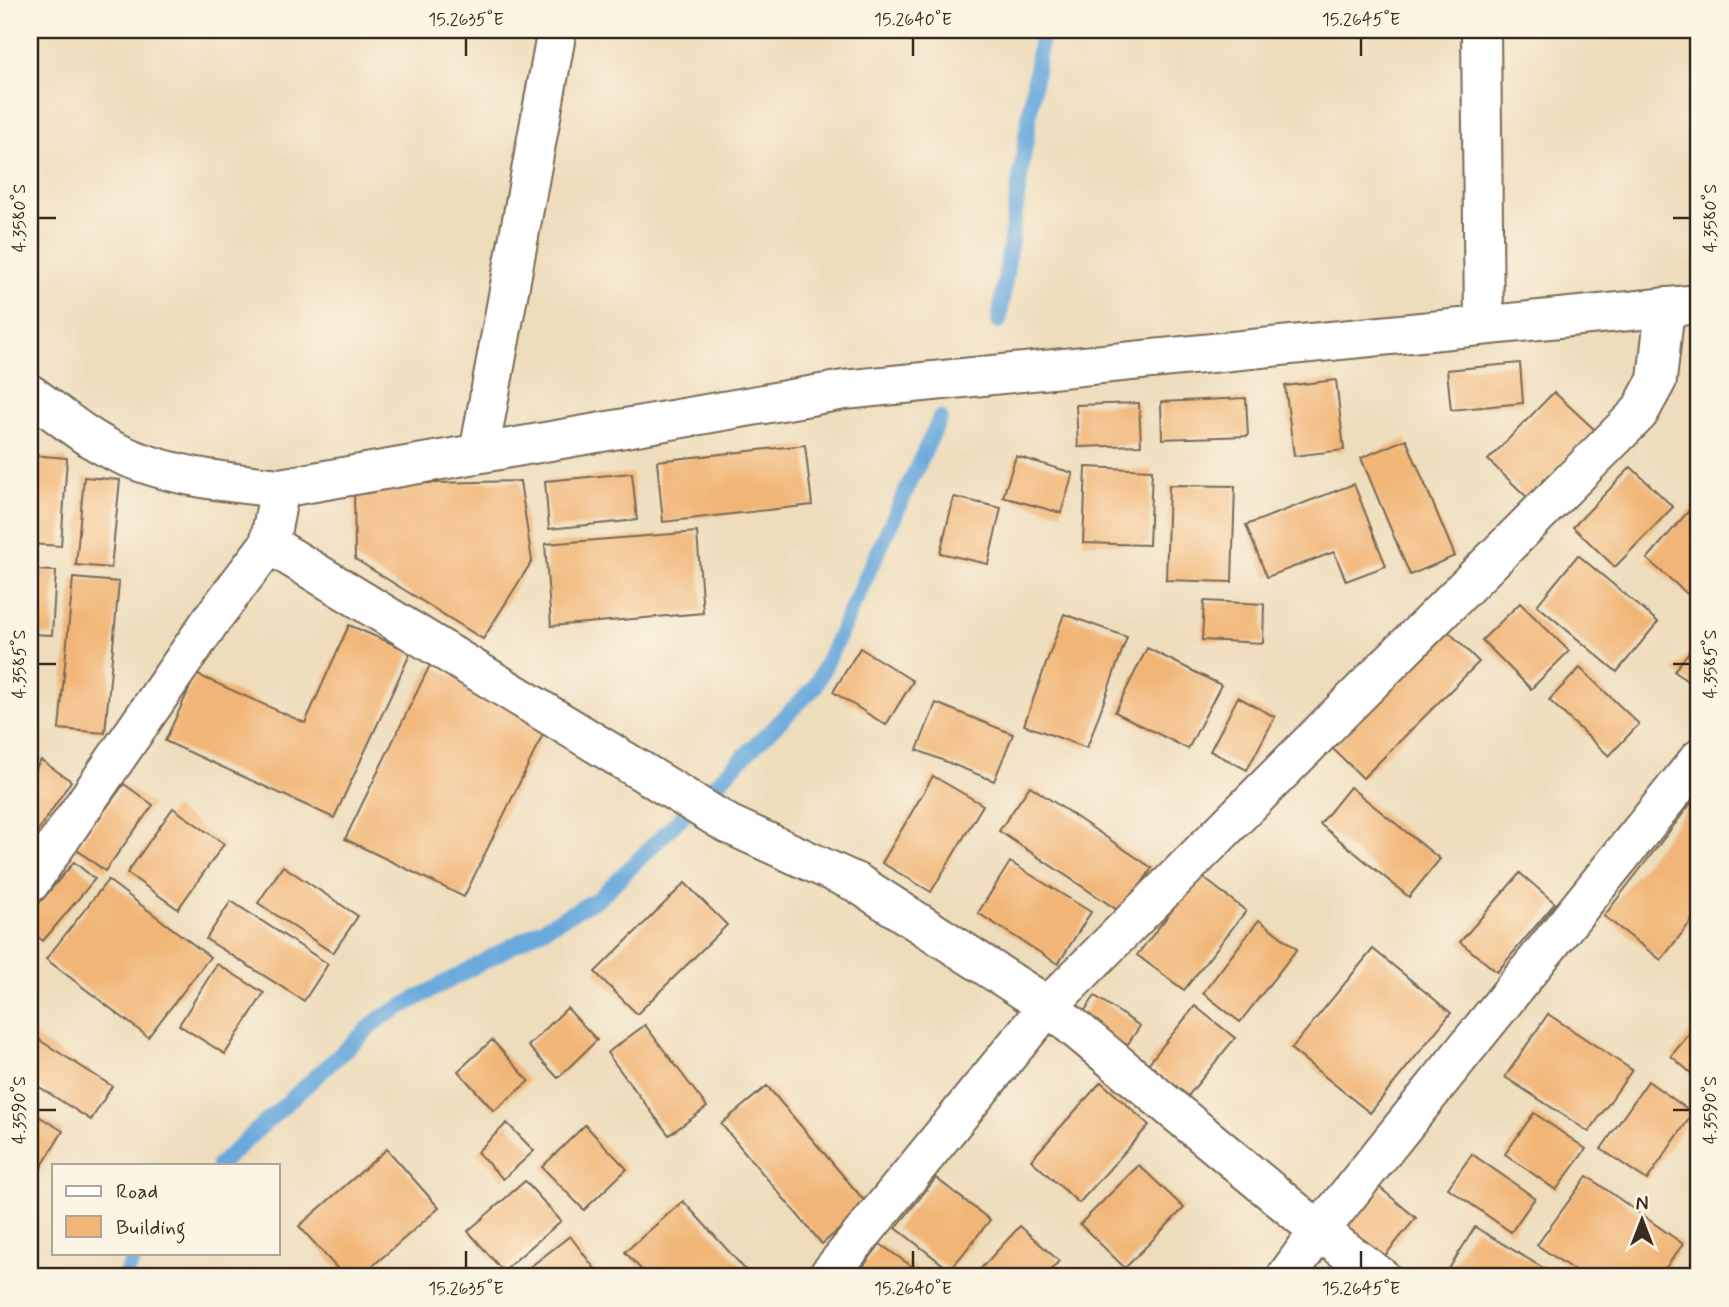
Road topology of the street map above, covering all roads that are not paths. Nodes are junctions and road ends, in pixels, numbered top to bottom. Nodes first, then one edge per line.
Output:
1 (557, 30) edge
2 (1481, 30) edge
3 (1682, 306) edge
4 (1484, 325) junction
5 (30, 394) edge
6 (479, 453) junction
7 (280, 488) junction
8 (269, 544) junction
9 (1699, 759) edge
10 (30, 883) edge
11 (1048, 1006) junction
12 (1319, 1231) junction
13 (827, 1277) edge
14 (1286, 1277) edge
15 (1381, 1277) edge

1 - 6 street
2 - 4 street
3 - 4 street
3 - 11 street
4 - 6 street
5 - 7 street
6 - 7 street
7 - 8 street
8 - 10 street
8 - 11 street
9 - 12 street
11 - 12 street
11 - 13 street
12 - 14 street
12 - 15 street

